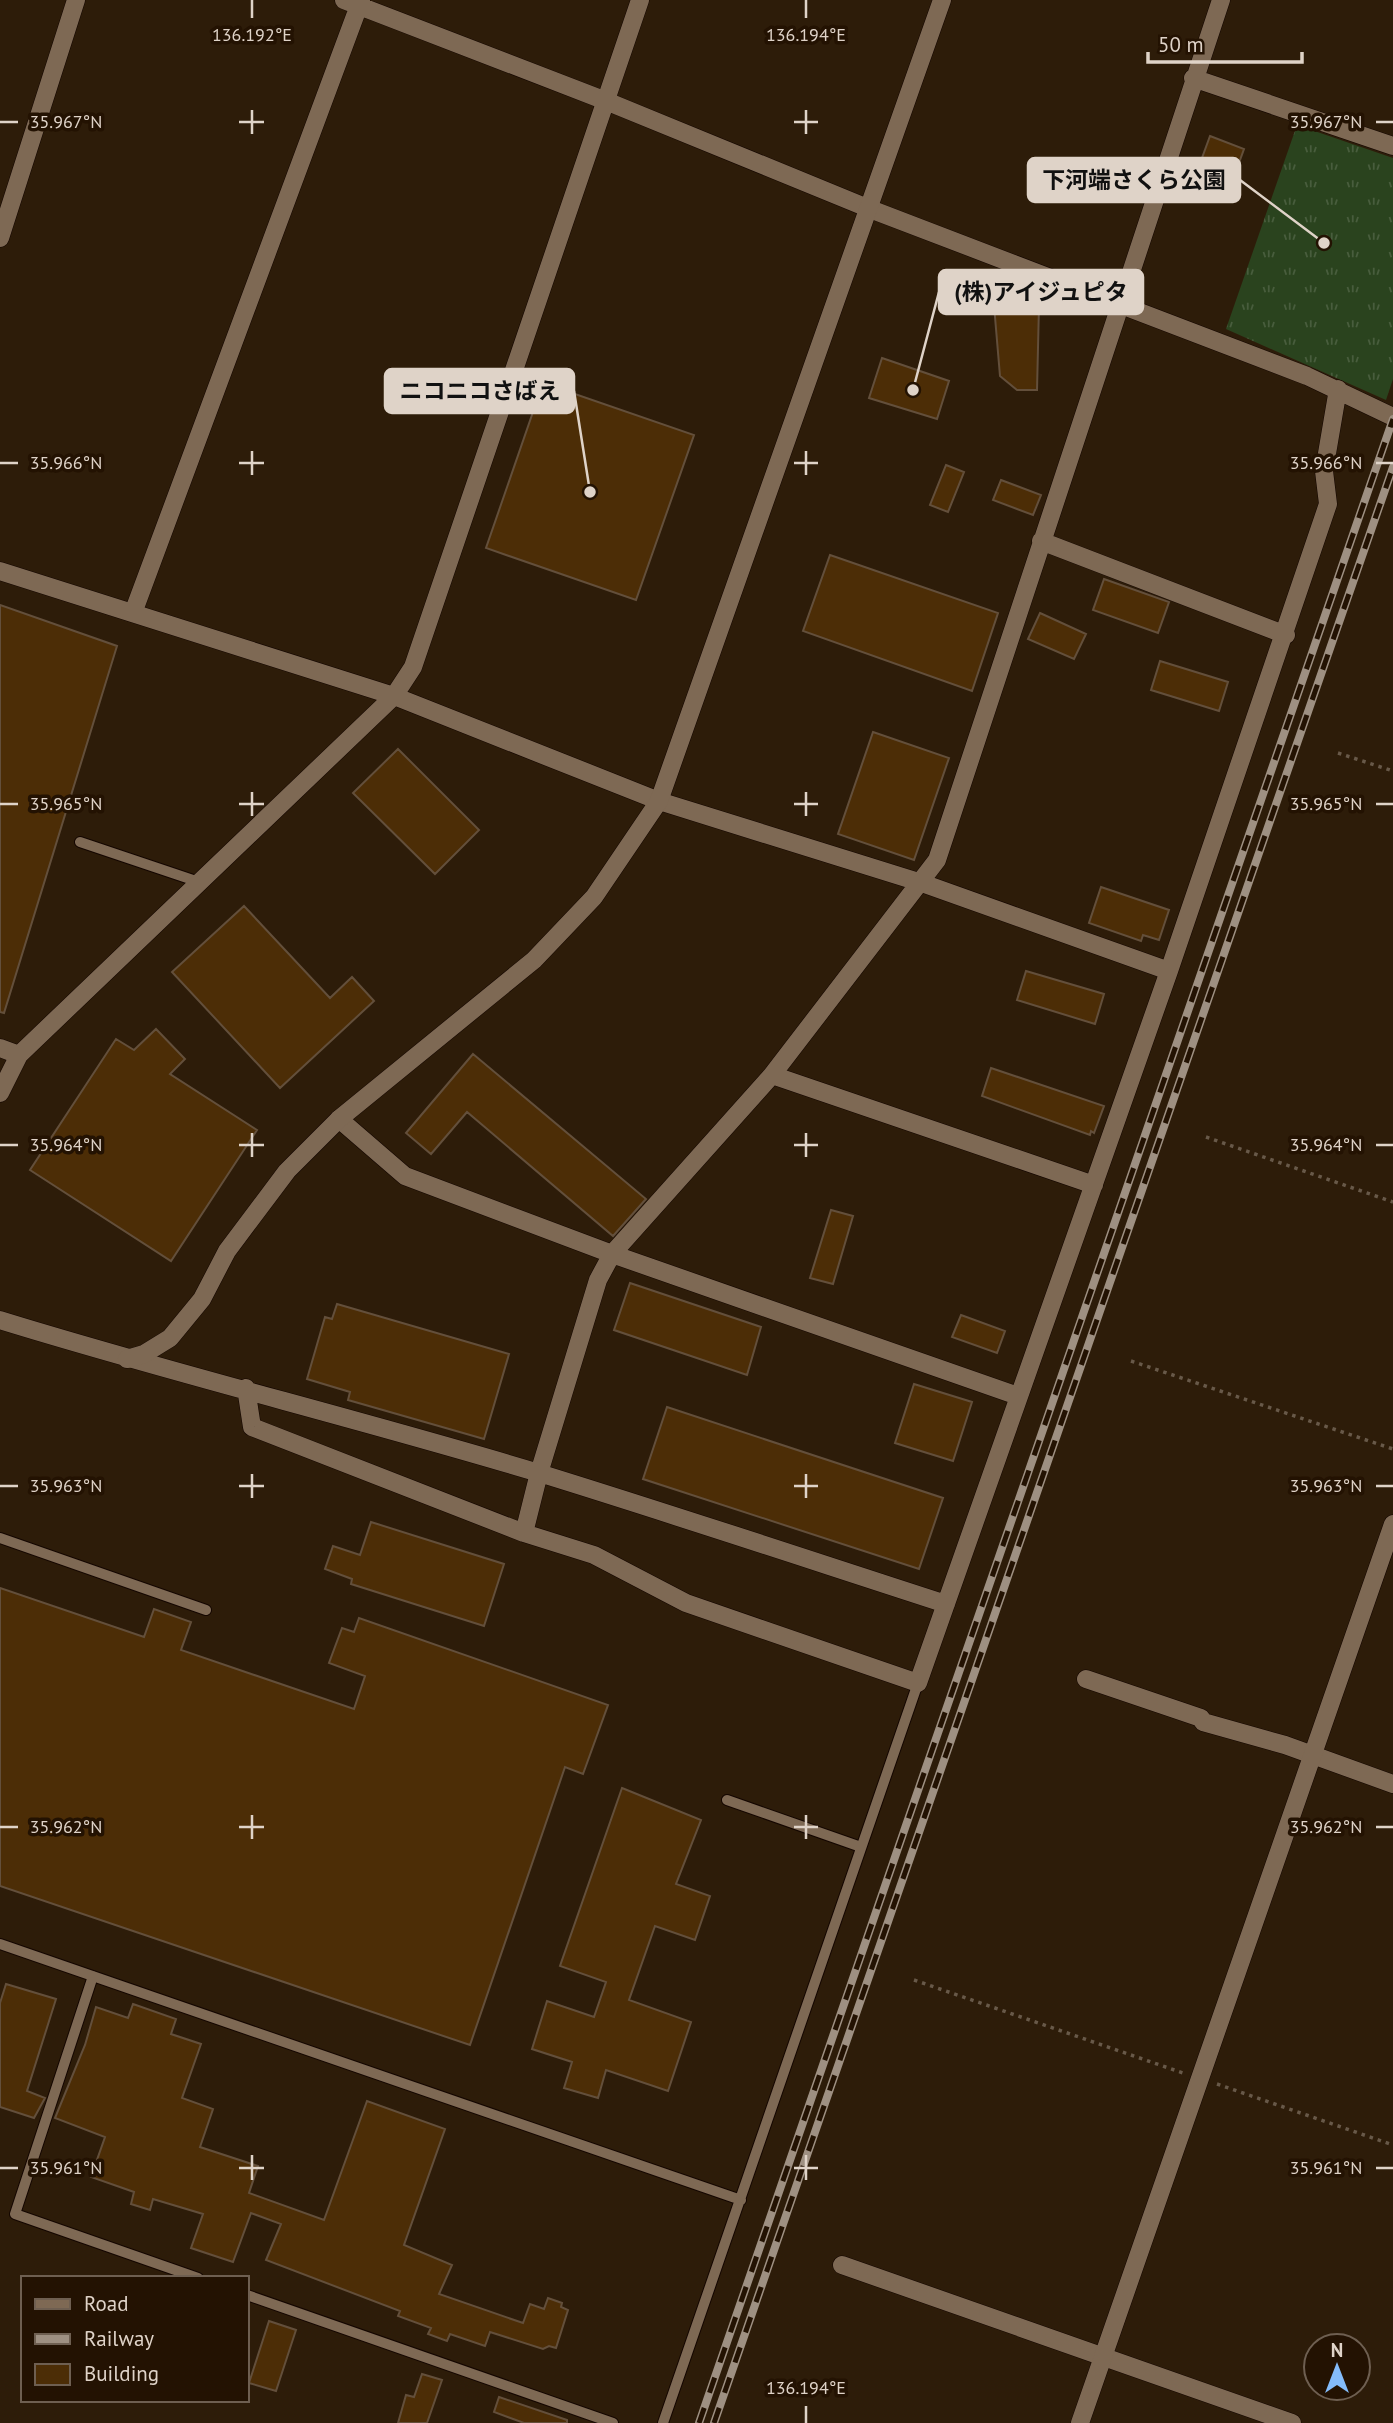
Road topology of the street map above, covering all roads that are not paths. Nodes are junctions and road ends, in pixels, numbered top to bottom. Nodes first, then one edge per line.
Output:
1 (76, 0) edge
2 (640, 0) edge
3 (942, 0) edge
4 (1221, 0) edge
5 (354, 2) edge
6 (1193, 78) junction
7 (606, 101) junction
8 (1393, 146) edge
9 (870, 209) junction
10 (0, 238) edge
11 (1121, 303) junction
12 (1338, 389) junction
13 (1393, 417) edge
14 (1041, 541) junction
15 (0, 571) edge
16 (133, 613) junction
17 (1286, 635) junction
18 (394, 696) junction
19 (659, 801) junction
20 (80, 842) dead end
21 (199, 882) junction
22 (922, 883) junction
23 (1169, 971) junction
24 (0, 1048) edge
25 (19, 1055) junction
26 (772, 1075) junction
27 (0, 1093) edge
28 (339, 1119) junction
29 (1094, 1185) junction
30 (612, 1254) junction
31 (0, 1320) edge
32 (127, 1359) junction
33 (246, 1388) junction
34 (1018, 1396) junction
35 (539, 1473) junction
36 (1393, 1524) edge
37 (524, 1533) junction
38 (0, 1538) edge
39 (946, 1604) junction
40 (206, 1610) dead end
41 (1086, 1679) dead end
42 (918, 1683) junction
43 (1312, 1755) junction
44 (1393, 1784) edge
45 (727, 1800) dead end
46 (861, 1847) junction
47 (0, 1944) edge
48 (93, 1976) junction
49 (741, 2200) junction
50 (842, 2265) dead end
51 (192, 2276) edge
52 (248, 2295) edge
53 (1103, 2357) junction
54 (613, 2423) edge
55 (663, 2423) edge
56 (1080, 2423) edge
57 (1292, 2423) edge

1 - 10 street
2 - 7 street
3 - 9 street
4 - 6 street
5 - 7 street
5 - 16 street
6 - 8 street
6 - 11 street
7 - 9 street
7 - 18 street
9 - 11 street
9 - 19 street
11 - 12 street
11 - 14 street
12 - 13 street
12 - 17 street
14 - 17 street
14 - 22 street
15 - 16 street
16 - 18 street
17 - 23 street
18 - 19 street
18 - 21 street
19 - 22 street
19 - 28 street
20 - 21 lane
21 - 25 street
22 - 23 street
22 - 26 street
23 - 29 street
24 - 25 street
25 - 27 street
26 - 29 street
26 - 30 street
28 - 30 street
28 - 32 street
29 - 34 street
30 - 34 street
30 - 35 street
31 - 32 street
32 - 33 street
33 - 35 street
33 - 37 street
34 - 39 street
35 - 37 street
35 - 39 street
36 - 43 street
37 - 42 street
38 - 40 lane
39 - 42 street
41 - 43 street
42 - 46 lane
43 - 44 street
43 - 53 street
45 - 46 lane
46 - 49 lane
47 - 48 lane
48 - 49 lane
48 - 51 lane
49 - 55 lane
50 - 53 street
52 - 54 lane
53 - 56 street
53 - 57 street

